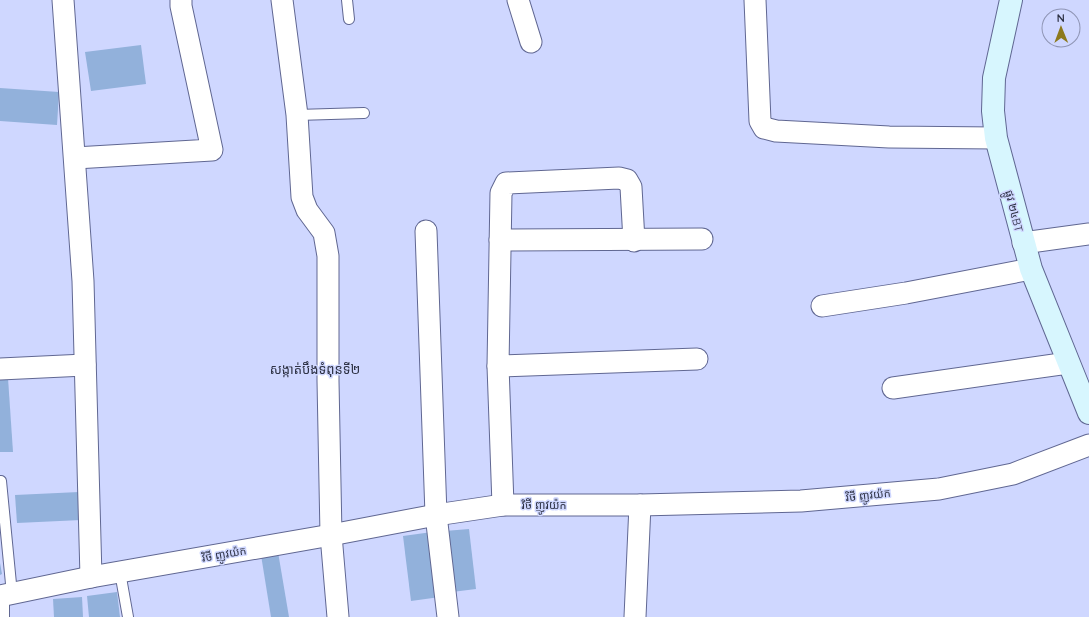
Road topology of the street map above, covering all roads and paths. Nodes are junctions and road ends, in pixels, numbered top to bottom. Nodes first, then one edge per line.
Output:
1 (63, 0) edge
2 (181, 0) edge
3 (282, 0) edge
4 (347, 0) edge
5 (518, 0) edge
6 (756, 0) edge
7 (1011, 0) edge
8 (349, 18) dead end
9 (531, 42) dead end
10 (364, 113) dead end
11 (297, 115) junction
12 (996, 138) junction
13 (75, 158) junction
14 (426, 231) dead end
15 (1089, 234) edge
16 (702, 239) dead end
17 (500, 240) junction
18 (634, 241) junction
19 (1023, 243) junction
20 (1031, 269) junction
21 (822, 306) dead end
22 (697, 360) dead end
23 (1068, 363) junction
24 (85, 365) junction
25 (498, 366) junction
26 (0, 368) edge
27 (893, 388) dead end
28 (1089, 413) edge
29 (1089, 445) edge
30 (1, 481) dead end
31 (503, 505) junction
32 (640, 505) junction
33 (436, 515) junction
34 (331, 535) junction
35 (120, 572) junction
36 (91, 577) junction
37 (5, 595) edge
38 (4, 617) edge
39 (128, 617) edge
40 (338, 617) edge
41 (448, 617) edge
42 (635, 617) edge

1 - 13 street
2 - 13 street
3 - 11 street
4 - 8 lane
5 - 9 street
6 - 12 street
7 - 12 street, ផ្លូវ ២៤BT
10 - 11 lane
11 - 34 street
12 - 19 street, ផ្លូវ ២៤BT
13 - 24 street
14 - 33 street
15 - 19 street
16 - 18 street
17 - 18 street
17 - 18 street
17 - 25 street
19 - 20 street, ផ្លូវ ២៤BT
20 - 21 street
20 - 23 street, ផ្លូវ ២៤BT
22 - 25 street
23 - 27 street
23 - 28 street, ផ្លូវ ២៤BT
24 - 26 street
24 - 36 street
25 - 31 street
29 - 32 street, វិថី ញូវយ៉ក
30 - 37 lane
31 - 32 street, វិថី ញូវយ៉ក
31 - 33 street, វិថី ញូវយ៉ក
32 - 42 street
33 - 34 street, វិថី ញូវយ៉ក
33 - 41 street
34 - 35 street, វិថី ញូវយ៉ក
34 - 40 street
35 - 36 street, វិថី ញូវយ៉ក
35 - 39 lane
36 - 37 street, វិថី ញូវយ៉ក
37 - 38 lane

